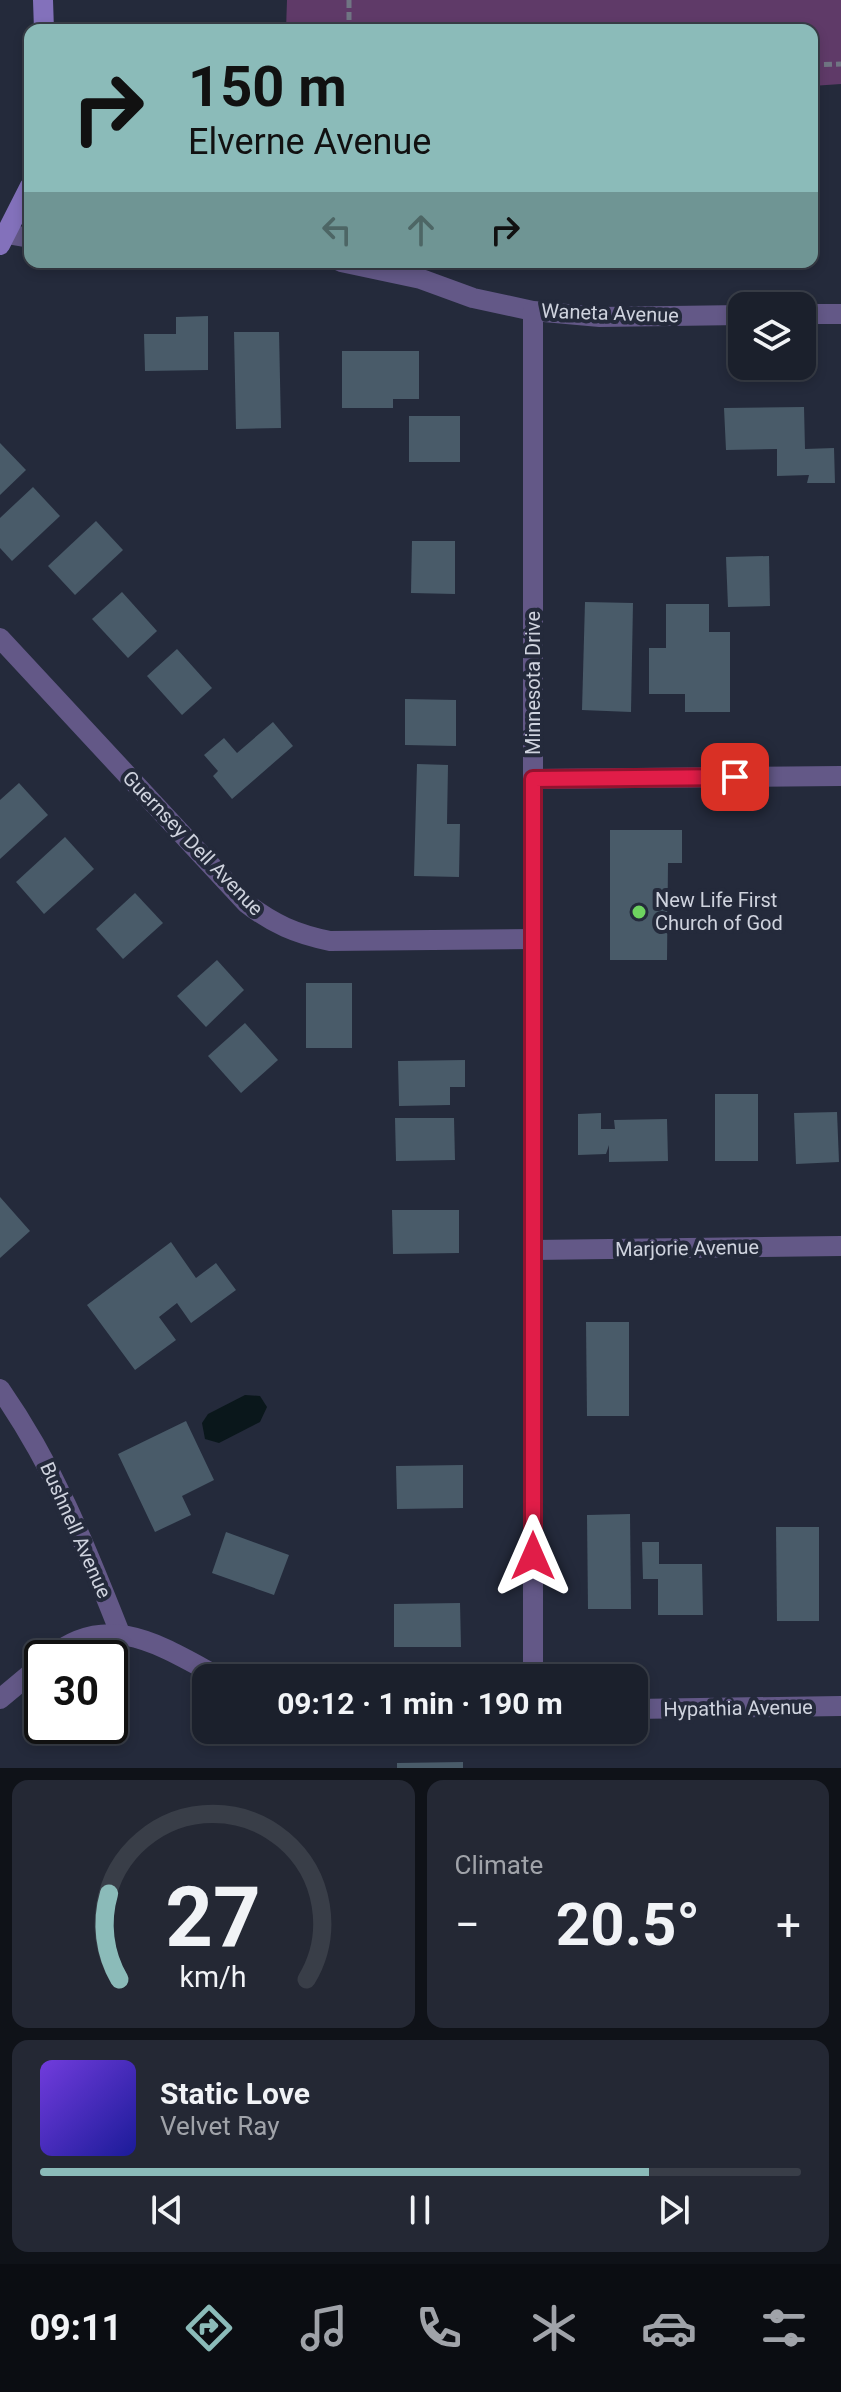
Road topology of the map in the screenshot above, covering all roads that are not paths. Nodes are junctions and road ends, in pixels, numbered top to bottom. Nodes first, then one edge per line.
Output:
1 (43, 0) edge
2 (44, 24) edge
3 (24, 198) edge
4 (24, 238) edge
5 (4, 240) edge
6 (369, 268) edge
7 (533, 311) junction
8 (816, 314) edge
9 (841, 314) edge
10 (728, 315) edge
11 (0, 638) edge
12 (841, 776) edge
13 (533, 779) junction
14 (533, 939) junction
15 (841, 1246) edge
16 (533, 1250) junction
17 (0, 1389) edge
18 (120, 1633) junction
19 (80, 1640) edge
20 (194, 1664) edge
21 (533, 1664) edge
22 (24, 1679) edge
23 (0, 1699) edge
24 (841, 1706) edge
25 (648, 1709) edge

1 - 2 street
3 - 5 street
4 - 5 street
6 - 7 street, Waneta Avenue
7 - 10 street, Waneta Avenue
7 - 13 street, Minnesota Drive
8 - 9 street
11 - 14 street, Guernsey Dell Avenue
12 - 13 street
13 - 14 street, Minnesota Drive
14 - 16 street, Minnesota Drive
15 - 16 street, Marjorie Avenue
16 - 21 street, Minnesota Drive
17 - 18 street, Bushnell Avenue
18 - 19 street
18 - 20 street
22 - 23 street
24 - 25 street, Hypathia Avenue

